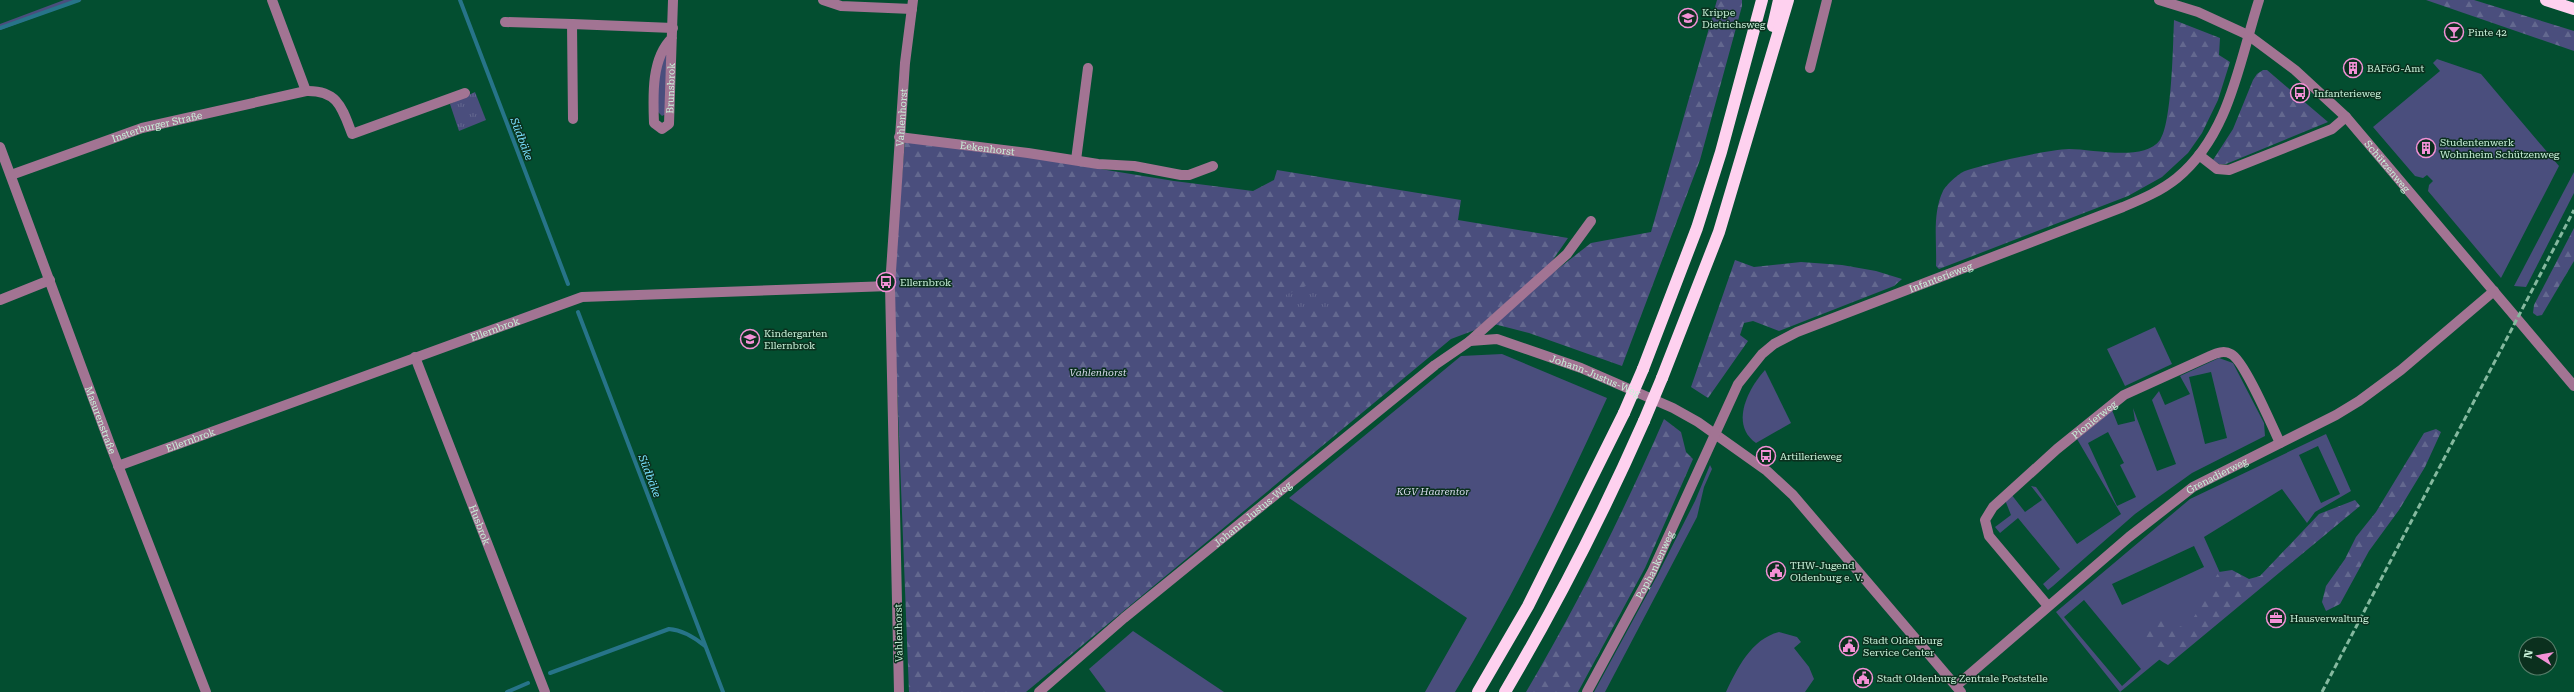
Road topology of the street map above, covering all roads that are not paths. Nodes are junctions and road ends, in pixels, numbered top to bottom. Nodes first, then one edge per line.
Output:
1 (272, 0) edge
2 (673, 0) edge
3 (823, 0) edge
4 (1827, 0) edge
5 (2159, 0) edge
6 (2259, 0) edge
7 (2546, 0) edge
8 (1758, 2) edge
9 (1782, 4) edge
10 (913, 5) edge
11 (2574, 9) edge
12 (505, 22) dead end
13 (572, 24) junction
14 (672, 33) junction
15 (2248, 35) junction
16 (1088, 68) dead end
17 (1810, 68) dead end
18 (306, 91) junction
19 (465, 93) dead end
20 (2346, 117) junction
21 (573, 119) dead end
22 (899, 137) junction
23 (0, 147) edge
24 (2199, 155) junction
25 (1076, 160) junction
26 (1213, 166) dead end
27 (11, 175) junction
28 (1591, 221) dead end
29 (50, 280) junction
30 (890, 286) junction
31 (2494, 291) junction
32 (0, 300) edge
33 (1470, 340) junction
34 (415, 357) junction
35 (2574, 386) edge
36 (1714, 433) junction
37 (2280, 443) junction
38 (118, 466) junction
39 (2048, 606) junction
40 (1959, 689) edge
41 (206, 692) edge
42 (545, 692) edge
43 (899, 692) edge
44 (1039, 692) edge
45 (1478, 692) edge
46 (1505, 692) edge
47 (1587, 692) edge

1 - 18 street
2 - 14 street, Brunsbrok
3 - 10 street
4 - 17 street
5 - 15 street, Schützenweg
6 - 15 street, Infanterieweg
7 - 11 highway
8 - 45 highway, bridge
9 - 46 highway, bridge
10 - 22 street, Vahlenhorst
12 - 13 street
13 - 14 street
13 - 21 street
14 - 14 street, Brunsbrok
15 - 20 street, Schützenweg
15 - 24 street, Infanterieweg
16 - 25 street
18 - 19 street, Insterburger Straße
18 - 27 street, Insterburger Straße
20 - 24 street
20 - 31 street, Schützenweg
22 - 25 street, Eekenhorst
22 - 30 street, Vahlenhorst
23 - 27 street, Masurenstraße
24 - 36 street, Infanterieweg
25 - 26 street, Eekenhorst
27 - 29 street, Masurenstraße
28 - 33 street, Johann-Justus-Weg
29 - 32 street
29 - 38 street, Masurenstraße
30 - 34 street, Ellernbrok
30 - 43 street, Vahlenhorst
31 - 35 street, Schützenweg
31 - 37 street, Grenadierweg
33 - 36 street, Johann-Justus-Weg
33 - 44 street, Johann-Justus-Weg
34 - 38 street, Ellernbrok
34 - 42 street, Husbrok
36 - 40 street
36 - 47 street, Pophankenweg
37 - 39 street, Grenadierweg
37 - 39 street, Pionierweg
38 - 41 street, Masurenstraße
39 - 40 street, Grenadierweg

